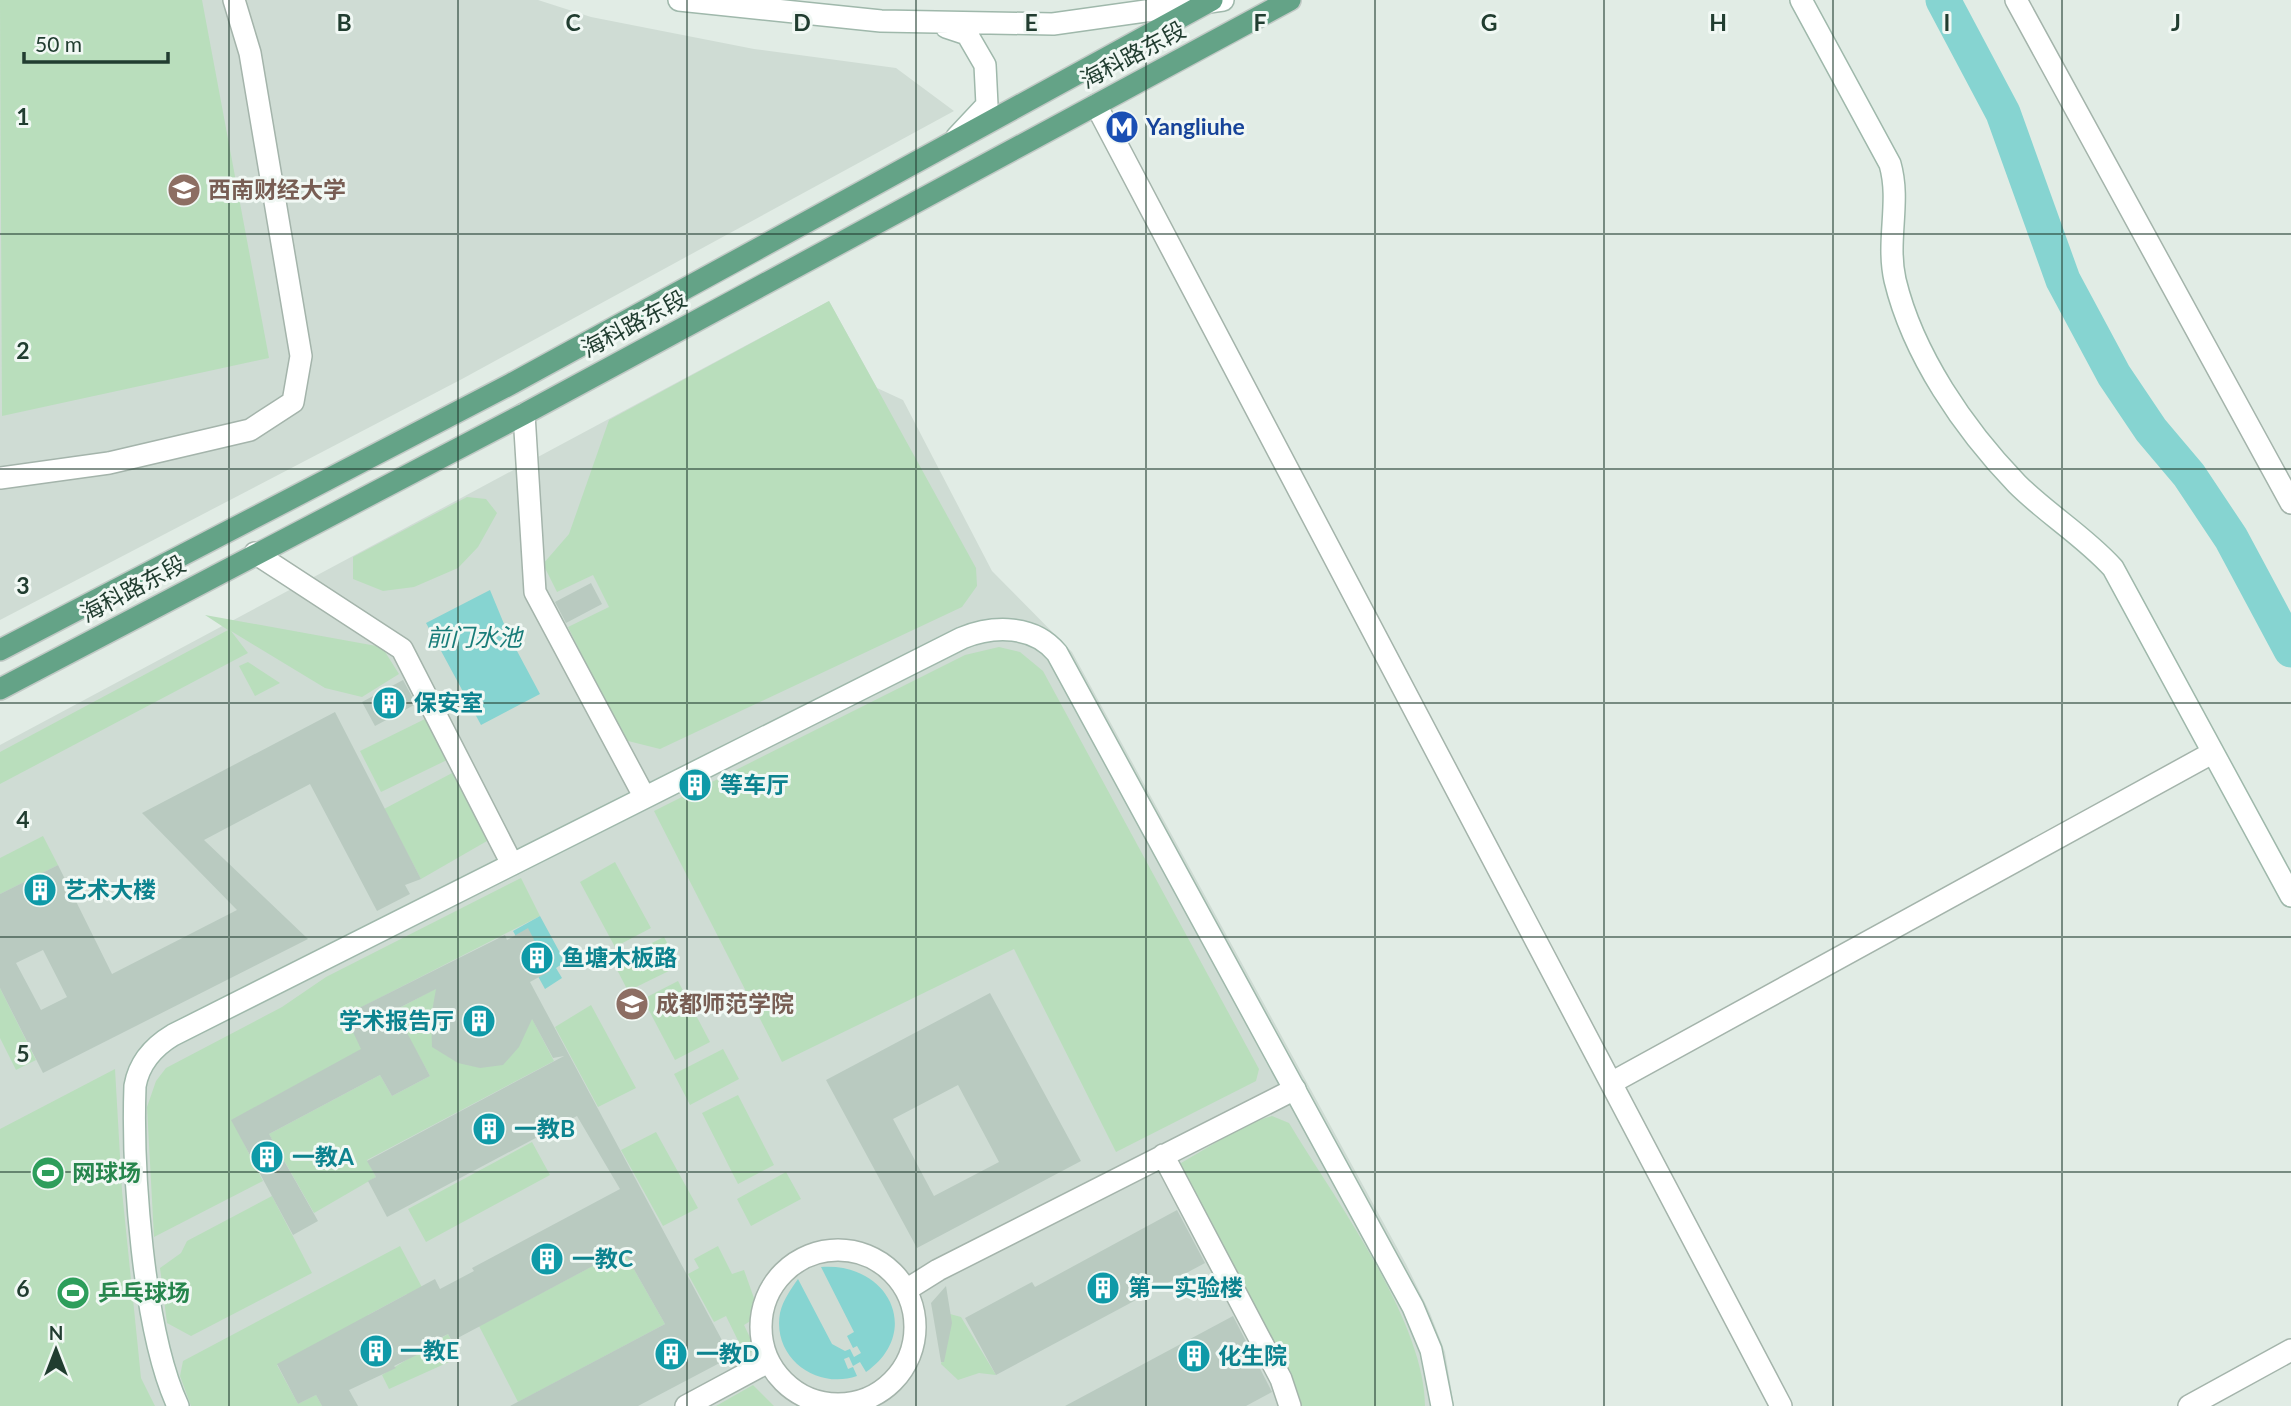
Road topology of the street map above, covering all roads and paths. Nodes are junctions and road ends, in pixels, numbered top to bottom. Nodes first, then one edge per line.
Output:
1 (234, 0) edge
2 (679, 0) edge
3 (1223, 0) edge
4 (1290, 0) edge
5 (1801, 0) edge
6 (2016, 0) edge
7 (1207, 3) edge
8 (934, 22) junction
9 (1096, 105) junction
10 (957, 137) junction
11 (524, 414) junction
12 (0, 478) edge
13 (2291, 503) edge
14 (255, 553) junction
15 (0, 650) edge
16 (0, 690) edge
17 (2211, 753) junction
18 (644, 796) junction
19 (512, 864) junction
20 (2291, 896) edge
21 (1611, 1083) junction
22 (1295, 1089) junction
23 (1163, 1156) junction
24 (906, 1290) junction
25 (2291, 1350) edge
26 (768, 1362) junction
27 (178, 1406) edge
28 (685, 1406) edge
29 (1290, 1406) edge
30 (1442, 1406) edge
31 (1781, 1406) edge
32 (2189, 1406) edge

1 - 12 street
2 - 8 street
3 - 7 street
4 - 9 main road, 海科路东段
5 - 17 street
6 - 13 street
7 - 8 street
7 - 10 main road, 海科路东段
8 - 10 street
9 - 11 main road, 海科路东段
9 - 21 street
10 - 15 main road, 海科路东段
11 - 14 main road, 海科路东段
11 - 18 street
14 - 16 main road, 海科路东段
14 - 19 street
17 - 20 street
17 - 21 street
18 - 19 street
18 - 22 street
19 - 27 street
21 - 31 street
22 - 23 street
22 - 30 street
23 - 24 street
23 - 29 street
24 - 26 street
24 - 26 street
25 - 32 street
26 - 28 street

